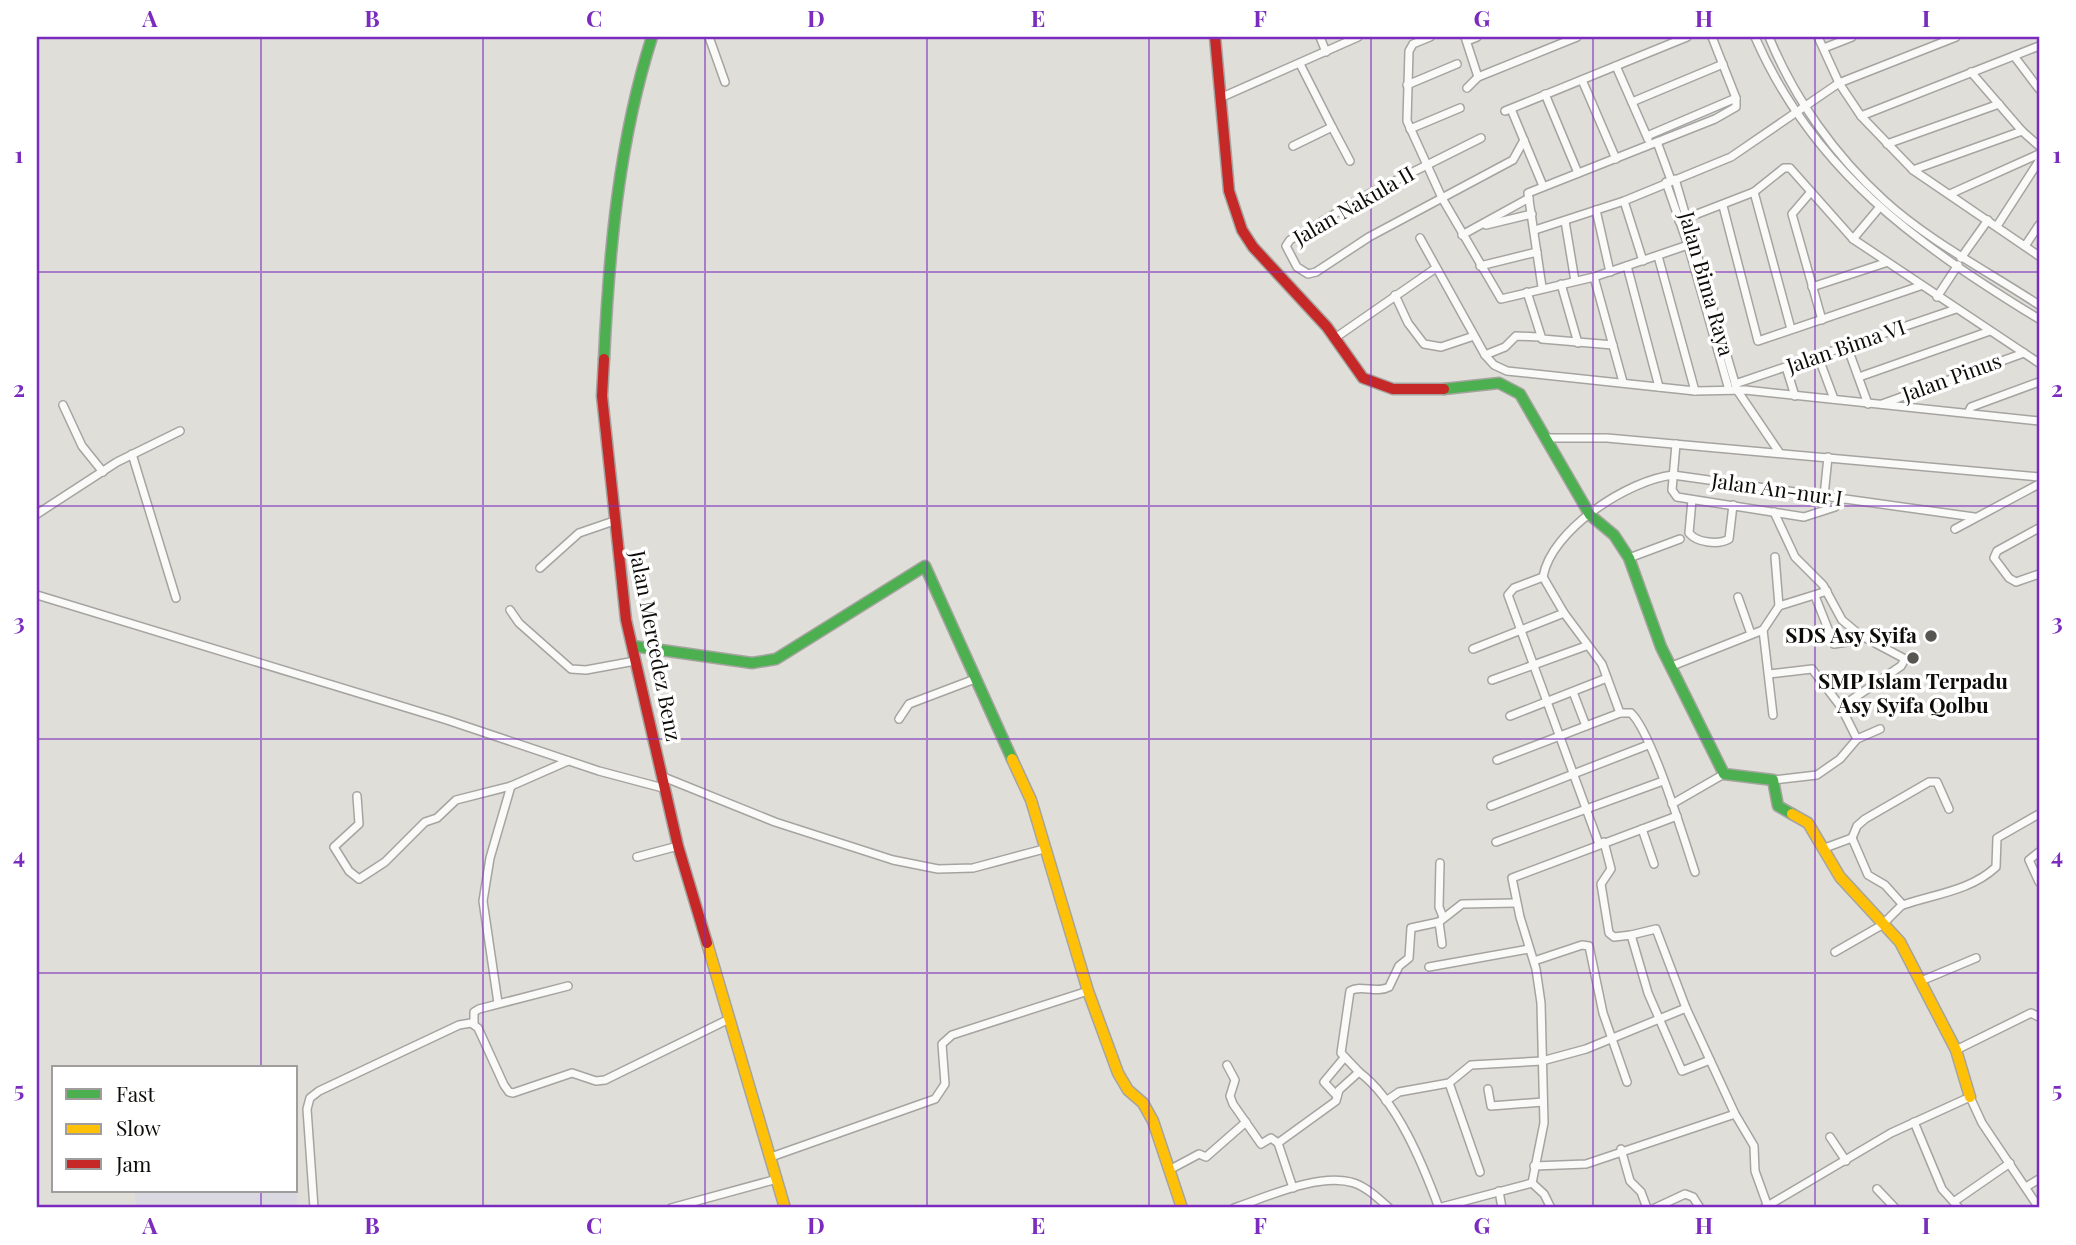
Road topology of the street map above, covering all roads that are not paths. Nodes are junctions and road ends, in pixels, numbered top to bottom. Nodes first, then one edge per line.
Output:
1 (652, 37) edge
2 (709, 37) edge
3 (1215, 37) edge
4 (1320, 37) edge
5 (1358, 37) edge
6 (1430, 37) edge
7 (1477, 37) edge
8 (1577, 37) edge
9 (1687, 37) edge
10 (1712, 37) edge
11 (1755, 37) edge
12 (1769, 37) edge
13 (1818, 37) edge
14 (1852, 37) edge
15 (1956, 37) edge
16 (1466, 39) edge
17 (2039, 46) edge
18 (1824, 48) junction
19 (1326, 52) junction
20 (2014, 55) junction
21 (1300, 64) junction
22 (1457, 64) dead end
23 (1723, 64) junction
24 (1616, 66) junction
25 (1971, 72) junction
26 (1478, 77) junction
27 (1582, 79) junction
28 (725, 82) dead end
29 (1839, 83) junction
30 (1407, 85) junction
31 (1467, 88) dead end
32 (2039, 89) edge
33 (1545, 94) junction
34 (1220, 98) junction
35 (1736, 99) junction
36 (1632, 102) junction
37 (1804, 104) junction
38 (1999, 104) junction
39 (1460, 108) dead end
40 (1794, 113) junction
41 (1861, 116) junction
42 (1332, 127) junction
43 (1410, 129) junction
44 (2022, 131) junction
45 (1480, 138) dead end
46 (1524, 139) junction
47 (1652, 141) junction
48 (1886, 144) junction
49 (1293, 146) dead end
50 (2039, 146) edge
51 (2039, 154) edge
52 (1616, 159) junction
53 (1350, 160) dead end
54 (2039, 161) edge
55 (1427, 165) junction
56 (1913, 170) junction
57 (1578, 173) junction
58 (1671, 180) junction
59 (1543, 186) junction
60 (1754, 192) junction
61 (1810, 193) junction
62 (1950, 194) junction
63 (1442, 198) junction
64 (1529, 198) junction
65 (1624, 201) junction
66 (1723, 206) junction
67 (1879, 208) junction
68 (1595, 210) junction
69 (1532, 214) junction
70 (1683, 220) junction
71 (1988, 220) junction
72 (1565, 221) junction
73 (2039, 225) edge
74 (1479, 226) junction
75 (1997, 226) junction
76 (1535, 230) junction
77 (1462, 235) junction
78 (1420, 238) dead end
79 (1853, 239) junction
80 (1688, 245) junction
81 (2025, 246) junction
82 (1537, 252) junction
83 (1658, 256) junction
84 (1962, 256) junction
85 (2039, 256) edge
86 (1643, 261) junction
87 (1885, 263) junction
88 (1957, 265) junction
89 (1480, 266) junction
90 (1628, 266) junction
91 (1436, 268) junction
92 (1609, 272) junction
93 (1594, 277) junction
94 (1575, 281) junction
95 (1561, 284) junction
96 (1920, 286) junction
97 (1542, 287) junction
98 (1812, 287) junction
99 (2013, 288) junction
100 (1527, 292) junction
101 (1395, 295) junction
102 (1937, 297) junction
103 (2007, 299) junction
104 (2039, 305) edge
105 (1956, 309) junction
106 (2039, 318) edge
107 (1822, 320) junction
108 (1791, 329) junction
109 (1990, 331) junction
110 (1474, 336) junction
111 (1539, 337) junction
112 (1335, 338) junction
113 (1578, 343) junction
114 (1613, 345) junction
115 (1847, 346) junction
116 (2024, 352) junction
117 (1485, 355) junction
118 (1818, 356) junction
119 (2039, 363) edge
120 (1786, 367) junction
121 (1860, 377) junction
122 (1623, 382) junction
123 (2039, 382) edge
124 (1658, 387) junction
125 (1734, 388) junction
126 (1695, 391) junction
127 (1795, 396) junction
128 (1834, 399) junction
129 (1868, 404) junction
130 (63, 405) dead end
131 (1882, 405) junction
132 (1968, 413) junction
133 (2039, 421) edge
134 (180, 431) dead end
135 (1548, 438) junction
136 (1676, 444) junction
137 (1779, 452) junction
138 (132, 454) junction
139 (1828, 457) junction
140 (103, 472) junction
141 (1673, 475) junction
142 (2039, 477) edge
143 (2039, 484) edge
144 (1824, 496) junction
145 (1843, 499) junction
146 (1692, 500) junction
147 (1733, 505) junction
148 (1774, 512) junction
149 (37, 514) edge
150 (1590, 515) junction
151 (1975, 517) junction
152 (614, 521) junction
153 (2039, 528) edge
154 (1955, 529) dead end
155 (1680, 539) dead end
156 (1775, 557) dead end
157 (1629, 558) junction
158 (540, 568) dead end
159 (2039, 574) edge
160 (1543, 577) junction
161 (1827, 591) junction
162 (37, 595) edge
163 (1815, 596) junction
164 (1738, 597) dead end
165 (176, 598) dead end
166 (1779, 606) junction
167 (510, 610) dead end
168 (1564, 613) junction
169 (1521, 630) junction
170 (1763, 630) junction
171 (1751, 634) junction
172 (1860, 635) junction
173 (633, 646) junction
174 (1586, 646) junction
175 (1473, 649) dead end
176 (635, 661) junction
177 (1534, 666) junction
178 (1672, 666) junction
179 (1769, 674) junction
180 (1607, 678) junction
181 (975, 679) junction
182 (1492, 680) dead end
183 (1573, 692) junction
184 (1547, 701) junction
185 (1841, 707) junction
186 (1620, 713) junction
187 (1773, 715) dead end
188 (1510, 716) dead end
189 (899, 719) dead end
190 (1586, 726) junction
191 (1880, 729) dead end
192 (1560, 738) junction
193 (1857, 739) junction
194 (1648, 745) junction
195 (1497, 760) dead end
196 (568, 761) junction
197 (1574, 771) junction
198 (1724, 774) junction
199 (660, 776) junction
200 (1773, 780) junction
201 (1663, 781) junction
202 (511, 786) junction
203 (663, 788) junction
204 (357, 796) dead end
205 (1672, 804) junction
206 (1491, 806) dead end
207 (1586, 808) junction
208 (1950, 809) dead end
209 (2039, 814) edge
210 (1676, 816) junction
211 (1642, 829) junction
212 (1852, 838) junction
213 (1496, 842) dead end
214 (1602, 843) junction
215 (678, 846) junction
216 (1044, 849) junction
217 (1822, 849) junction
218 (2039, 852) edge
219 (637, 857) dead end
220 (1440, 863) dead end
221 (1654, 864) dead end
222 (1695, 872) dead end
223 (2039, 882) edge
224 (1516, 903) junction
225 (1902, 905) junction
226 (1441, 920) junction
227 (1882, 925) junction
228 (1631, 935) junction
229 (1442, 944) dead end
230 (1529, 949) junction
231 (1835, 952) dead end
232 (1976, 958) dead end
233 (1534, 961) junction
234 (1429, 967) dead end
235 (1921, 981) junction
236 (568, 986) dead end
237 (1088, 991) junction
238 (498, 1003) junction
239 (1686, 1008) junction
240 (2039, 1017) edge
241 (729, 1018) junction
242 (1659, 1021) junction
243 (474, 1024) junction
244 (1611, 1039) junction
245 (1956, 1050) junction
246 (1344, 1058) junction
247 (1710, 1060) junction
248 (1542, 1061) junction
249 (1227, 1065) dead end
250 (1359, 1072) junction
251 (1627, 1082) dead end
252 (1449, 1083) junction
253 (1488, 1089) dead end
254 (1338, 1097) junction
255 (1970, 1097) junction
256 (1386, 1101) junction
257 (1543, 1102) junction
258 (1735, 1114) junction
259 (1246, 1122) junction
260 (1914, 1122) junction
261 (1830, 1137) dead end
262 (1278, 1143) junction
263 (1621, 1149) junction
264 (772, 1157) junction
265 (1846, 1161) junction
266 (2010, 1163) junction
267 (1534, 1166) junction
268 (1171, 1169) junction
269 (1480, 1172) dead end
270 (778, 1178) junction
271 (2039, 1179) edge
272 (1532, 1183) junction
273 (2026, 1187) junction
274 (1293, 1188) junction
275 (1877, 1189) dead end
276 (1499, 1191) junction
277 (1957, 1205) edge
278 (1766, 1207) edge
279 (314, 1208) edge
280 (671, 1208) edge
281 (785, 1208) edge
282 (1182, 1208) edge
283 (1234, 1208) edge
284 (1390, 1208) edge
285 (1439, 1208) edge
286 (1502, 1208) edge
287 (1551, 1208) edge
288 (1647, 1208) edge
289 (1655, 1208) edge
290 (1700, 1208) edge
291 (1895, 1208) edge
292 (2039, 1208) edge

1 - 152 street, Jalan Mercedez Benz
2 - 28 street
3 - 34 street
4 - 19 street
5 - 19 street
6 - 30 street
7 - 16 street
8 - 26 street
9 - 24 street
10 - 23 street
11 - 40 street
12 - 37 street
13 - 18 street
14 - 18 street
15 - 29 street
16 - 26 street
17 - 20 street
18 - 29 street
19 - 21 street
20 - 25 street
20 - 32 street
21 - 34 street
21 - 42 street
22 - 30 street
23 - 35 street
23 - 36 street
24 - 27 street
24 - 36 street, Jalan Bima Raya
25 - 38 street
25 - 41 street
26 - 31 street
27 - 33 street
27 - 52 street
29 - 37 street
29 - 41 street
30 - 43 street
33 - 46 street
33 - 57 street
34 - 112 street
35 - 47 street
35 - 47 street
36 - 47 street, Jalan Bima Raya
37 - 40 street
37 - 84 street
38 - 44 street
38 - 48 street
39 - 43 street
40 - 58 street
40 - 67 street
41 - 48 street
42 - 49 street
42 - 53 street
43 - 55 street
44 - 50 street
44 - 56 street
45 - 55 street, Jalan Nakula II
46 - 59 street
46 - 63 street
47 - 52 street
47 - 58 street, Jalan Bima Raya
48 - 56 street
51 - 62 street
52 - 57 street
54 - 75 street
55 - 63 street
55 - 63 street, Jalan Nakula II
56 - 62 street
57 - 59 street
58 - 65 street
58 - 70 street, Jalan Bima Raya
59 - 64 street
60 - 61 street
60 - 66 street
60 - 108 street
61 - 79 street
61 - 98 street
62 - 71 street
63 - 77 street
64 - 69 street
64 - 74 street
65 - 68 street
65 - 86 street
66 - 70 street
66 - 108 street
67 - 79 street
67 - 88 street
68 - 72 street
68 - 92 street
69 - 74 street
69 - 76 street
70 - 80 street, Jalan Bima Raya
70 - 125 street, Jalan Bima Raya
71 - 75 street
71 - 84 street
72 - 76 street
72 - 94 street
73 - 81 street
74 - 77 street
75 - 81 street
76 - 82 street
77 - 89 street
78 - 91 street
79 - 87 street
80 - 83 street
80 - 125 street, Jalan Bima Raya
81 - 85 street
82 - 89 street
82 - 97 street
83 - 86 street
83 - 126 street
84 - 88 street
84 - 99 street
86 - 90 street
87 - 96 street
87 - 98 street
88 - 102 street
88 - 103 street
89 - 100 street
90 - 92 street
90 - 124 street
91 - 101 street
91 - 110 street
92 - 93 street
93 - 94 street
93 - 114 street
94 - 95 street
95 - 97 street
95 - 113 street
96 - 102 street
96 - 107 street
97 - 100 street
98 - 107 street
99 - 103 street
99 - 104 street
100 - 111 street
101 - 110 street
101 - 112 street
102 - 105 street
103 - 106 street
105 - 109 street
105 - 115 street, Jalan Bima VI
107 - 108 street
109 - 116 street
109 - 121 street
110 - 117 street
111 - 113 street
111 - 117 street
112 - 135 street
113 - 114 street
114 - 122 street
115 - 118 street, Jalan Bima VI
115 - 121 street
116 - 119 street
116 - 131 street, Jalan Pinus
117 - 122 street
118 - 120 street, Jalan Bima VI
118 - 128 street
120 - 125 street, Jalan Bima VI
120 - 127 street
121 - 129 street
122 - 124 street
123 - 132 street
124 - 126 street
125 - 126 street
125 - 127 street
125 - 137 street
127 - 128 street
128 - 129 street
129 - 131 street
130 - 140 street
131 - 132 street
132 - 133 street
134 - 138 street
135 - 136 street
135 - 150 street
136 - 137 street
136 - 141 street
137 - 139 street
138 - 140 street
138 - 165 street
139 - 142 street
139 - 144 street
140 - 149 street
141 - 144 street, Jalan An-nur I
141 - 146 street
141 - 150 street, Jalan An-nur I
143 - 151 street
144 - 145 street, Jalan An-nur I
145 - 148 street
145 - 151 street, Jalan An-nur I
146 - 147 street
146 - 147 street
147 - 148 street
148 - 161 street
150 - 157 street
150 - 160 street, Jalan An-nur I
151 - 154 street
152 - 158 street
152 - 173 street, Jalan Mercedez Benz
153 - 159 street
155 - 157 street
156 - 166 street
157 - 178 street
160 - 168 street
160 - 169 street
161 - 163 street
161 - 172 street
162 - 196 street
163 - 166 street
163 - 172 street
164 - 171 street
166 - 170 street
167 - 176 street
168 - 169 street
168 - 174 street
169 - 175 street
169 - 177 street
170 - 171 street
170 - 179 street
171 - 178 street
172 - 185 street
173 - 176 street, Jalan Mercedez Benz
173 - 181 street
174 - 177 street
174 - 180 street
176 - 199 street, Jalan Mercedez Benz
177 - 182 street
177 - 184 street
178 - 198 street
179 - 185 street
179 - 187 street
180 - 183 street
180 - 186 street
181 - 189 street
181 - 216 street
183 - 184 street
183 - 190 street
184 - 188 street
184 - 192 street
185 - 193 street
186 - 190 street
186 - 194 street
190 - 192 street
191 - 193 street
192 - 195 street
192 - 197 street
193 - 200 street
194 - 197 street
194 - 201 street
196 - 202 street
196 - 203 street
197 - 206 street
197 - 207 street
198 - 200 street
198 - 205 street
199 - 203 street, Jalan Mercedez Benz
199 - 216 street
200 - 217 street
201 - 205 street
201 - 207 street
202 - 204 street
202 - 238 street
203 - 215 street, Jalan Mercedez Benz
205 - 210 street
207 - 213 street
207 - 214 street
208 - 212 street
209 - 225 street
210 - 211 street
210 - 222 street
211 - 214 street
211 - 221 street
212 - 217 street
212 - 225 street
214 - 224 street
214 - 228 street
215 - 219 street
215 - 241 street, Jalan Mercedez Benz
216 - 237 street
217 - 227 street
218 - 223 street
220 - 226 street
224 - 226 street
224 - 230 street
225 - 227 street
226 - 229 street
226 - 246 street
227 - 231 street
227 - 235 street
228 - 239 street
228 - 242 street
230 - 233 street
230 - 234 street
232 - 235 street
233 - 244 street
233 - 248 street
235 - 245 street
236 - 238 street
237 - 264 street
237 - 268 street
238 - 243 street
239 - 242 street
239 - 247 street
240 - 245 street
241 - 243 street
241 - 264 street, Jalan Mercedez Benz
242 - 244 street
242 - 247 street
243 - 279 street
244 - 248 street
244 - 251 street
245 - 255 street
246 - 250 street
246 - 254 street
247 - 258 street
248 - 252 street
248 - 257 street
249 - 259 street
250 - 254 street
250 - 256 street
252 - 256 street
252 - 269 street
253 - 257 street
254 - 262 street
255 - 260 street
255 - 266 street
256 - 285 street
257 - 267 street
258 - 263 street
258 - 278 street
259 - 262 street
259 - 268 street
260 - 265 street
260 - 277 street
261 - 265 street
262 - 274 street
263 - 267 street
263 - 288 street
264 - 270 street, Jalan Mercedez Benz
265 - 278 street
266 - 273 street
266 - 277 street
267 - 272 street
268 - 282 street
270 - 280 street
270 - 281 street, Jalan Mercedez Benz
271 - 273 street
272 - 276 street
272 - 287 street
273 - 292 street
274 - 283 street
274 - 284 street
275 - 291 street
276 - 285 street
276 - 286 street
289 - 290 street

